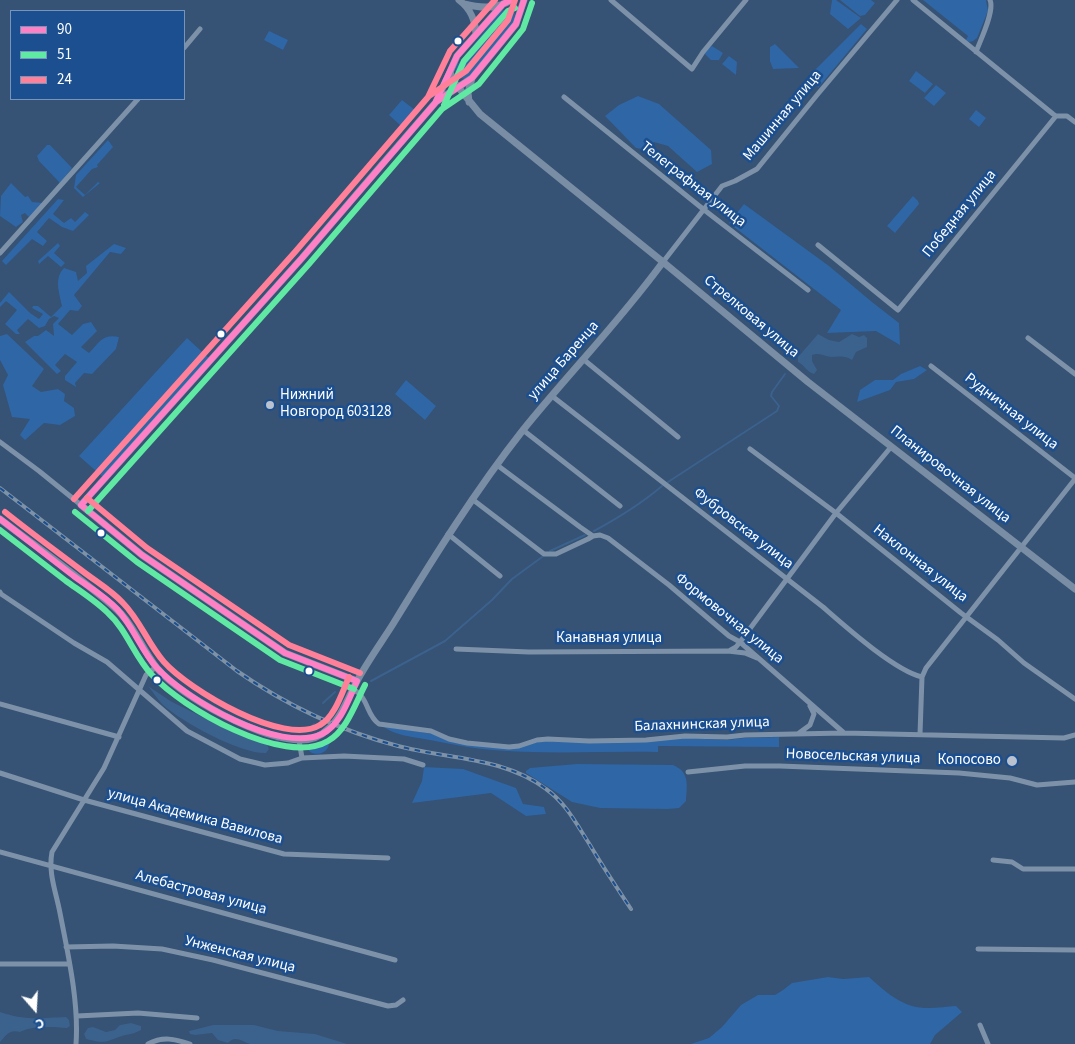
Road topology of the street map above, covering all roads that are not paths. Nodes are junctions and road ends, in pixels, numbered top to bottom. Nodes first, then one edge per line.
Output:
1 (524, 0) edge
2 (611, 0) edge
3 (746, 0) edge
4 (897, 0) edge
5 (912, 0) edge
6 (990, 0) edge
7 (462, 2) edge
8 (507, 3) edge
9 (519, 16) junction
10 (200, 29) dead end
11 (476, 34) junction
12 (185, 47) edge
13 (976, 52) junction
14 (450, 72) junction
15 (472, 78) junction
16 (457, 87) junction
17 (564, 97) dead end
18 (137, 100) edge
19 (436, 102) junction
20 (469, 102) junction
21 (1056, 116) junction
22 (1075, 122) edge
23 (703, 210) junction
24 (818, 245) dead end
25 (0, 253) edge
26 (663, 262) junction
27 (808, 290) dead end
28 (1028, 338) dead end
29 (583, 359) junction
30 (931, 366) dead end
31 (1075, 374) edge
32 (808, 382) joint
33 (552, 396) junction
34 (523, 430) junction
35 (678, 437) dead end
36 (0, 442) edge
37 (891, 447) junction
38 (750, 449) dead end
39 (496, 465) junction
40 (1075, 478) edge
41 (472, 499) junction
42 (81, 505) junction
43 (620, 506) dead end
44 (836, 513) junction
45 (0, 519) edge
46 (448, 534) junction
47 (593, 536) junction
48 (1020, 547) junction
49 (500, 576) dead end
50 (786, 579) junction
51 (1075, 589) edge
52 (0, 594) edge
53 (967, 617) junction
54 (740, 642) junction
55 (456, 649) dead end
56 (728, 651) junction
57 (760, 659) junction
58 (156, 667) junction
59 (922, 677) junction
60 (357, 680) junction
61 (353, 689) junction
62 (139, 691) junction
63 (1075, 699) edge
64 (809, 703) junction
65 (0, 704) edge
66 (844, 732) junction
67 (799, 734) junction
68 (920, 734) junction
69 (1075, 735) edge
70 (119, 737) junction
71 (299, 740) junction
72 (302, 758) junction
73 (423, 765) dead end
74 (688, 772) dead end
75 (0, 773) edge
76 (1075, 782) edge
77 (84, 800) junction
78 (0, 852) edge
79 (388, 858) dead end
80 (993, 860) dead end
81 (50, 866) junction
82 (1075, 869) edge
83 (66, 947) junction
84 (978, 949) dead end
85 (1075, 950) edge
86 (395, 960) dead end
87 (0, 964) edge
88 (69, 964) junction
89 (403, 1000) dead end
90 (77, 1016) junction
91 (197, 1018) dead end
92 (980, 1025) dead end
93 (151, 1043) edge
94 (76, 1044) edge
95 (190, 1044) edge
96 (988, 1044) edge

1 - 9 street
2 - 3 street
4 - 23 street, Машинная улица
5 - 13 street
6 - 13 street
7 - 8 street
7 - 11 street
8 - 9 street
8 - 11 street
9 - 15 street
10 - 12 street
11 - 14 street
13 - 21 street
14 - 16 street, Стрелковая улица
14 - 19 street
15 - 16 street
15 - 20 street
16 - 19 street
16 - 20 street, Стрелковая улица
17 - 23 street, Телеграфная улица
18 - 25 street
19 - 42 street
20 - 26 street, Стрелковая улица
21 - 22 street
21 - 24 street, Победная улица
23 - 26 street, Машинная улица
23 - 27 street, Телеграфная улица
26 - 29 street, улица Баренца
26 - 32 street, Стрелковая улица
28 - 31 street
29 - 33 street, улица Баренца
29 - 35 street
30 - 40 street, Рудничная улица
32 - 37 street, Планировочная улица
33 - 34 street, улица Баренца
33 - 50 street, Фубровская улица
34 - 39 street, улица Баренца
34 - 43 street
36 - 42 street
37 - 44 street
37 - 48 street, Планировочная улица
38 - 44 street, Наклонная улица
39 - 41 street, улица Баренца
39 - 47 street, Формовочная улица
40 - 48 street
41 - 46 street, улица Баренца
41 - 47 street
42 - 60 street
44 - 50 street
44 - 53 street, Наклонная улица
45 - 58 street
46 - 49 street
46 - 60 street, улица Баренца
47 - 54 street, Формовочная улица
48 - 51 street, Планировочная улица
48 - 53 street
50 - 54 street
50 - 59 street, Фубровская улица
52 - 62 street
53 - 59 street
53 - 63 street, Наклонная улица
54 - 56 street
54 - 57 street, Формовочная улица
55 - 56 street, Канавная улица
56 - 57 street, Канавная улица
57 - 64 street, Формовочная улица
58 - 62 street
58 - 71 street
59 - 68 street
60 - 61 street, улица Баренца
61 - 67 street, Балахнинская улица
61 - 71 street, улица Баренца
62 - 70 street
62 - 72 street
64 - 66 street, Формовочная улица
64 - 67 street
65 - 70 street
66 - 67 street, Балахнинская улица
66 - 68 street, Балахнинская улица
68 - 69 street, Балахнинская улица
70 - 77 street
71 - 72 street
72 - 73 street
74 - 76 street, Новосельская улица
75 - 77 street, улица Академика Вавилова
77 - 79 street, улица Академика Вавилова
77 - 81 street
78 - 81 street, Алебастровая улица
80 - 82 street
81 - 83 street
81 - 86 street, Алебастровая улица
83 - 88 street
83 - 89 street, Унженская улица
84 - 85 street
87 - 88 street
88 - 90 street
90 - 91 street
90 - 94 street
92 - 96 street
93 - 95 street

